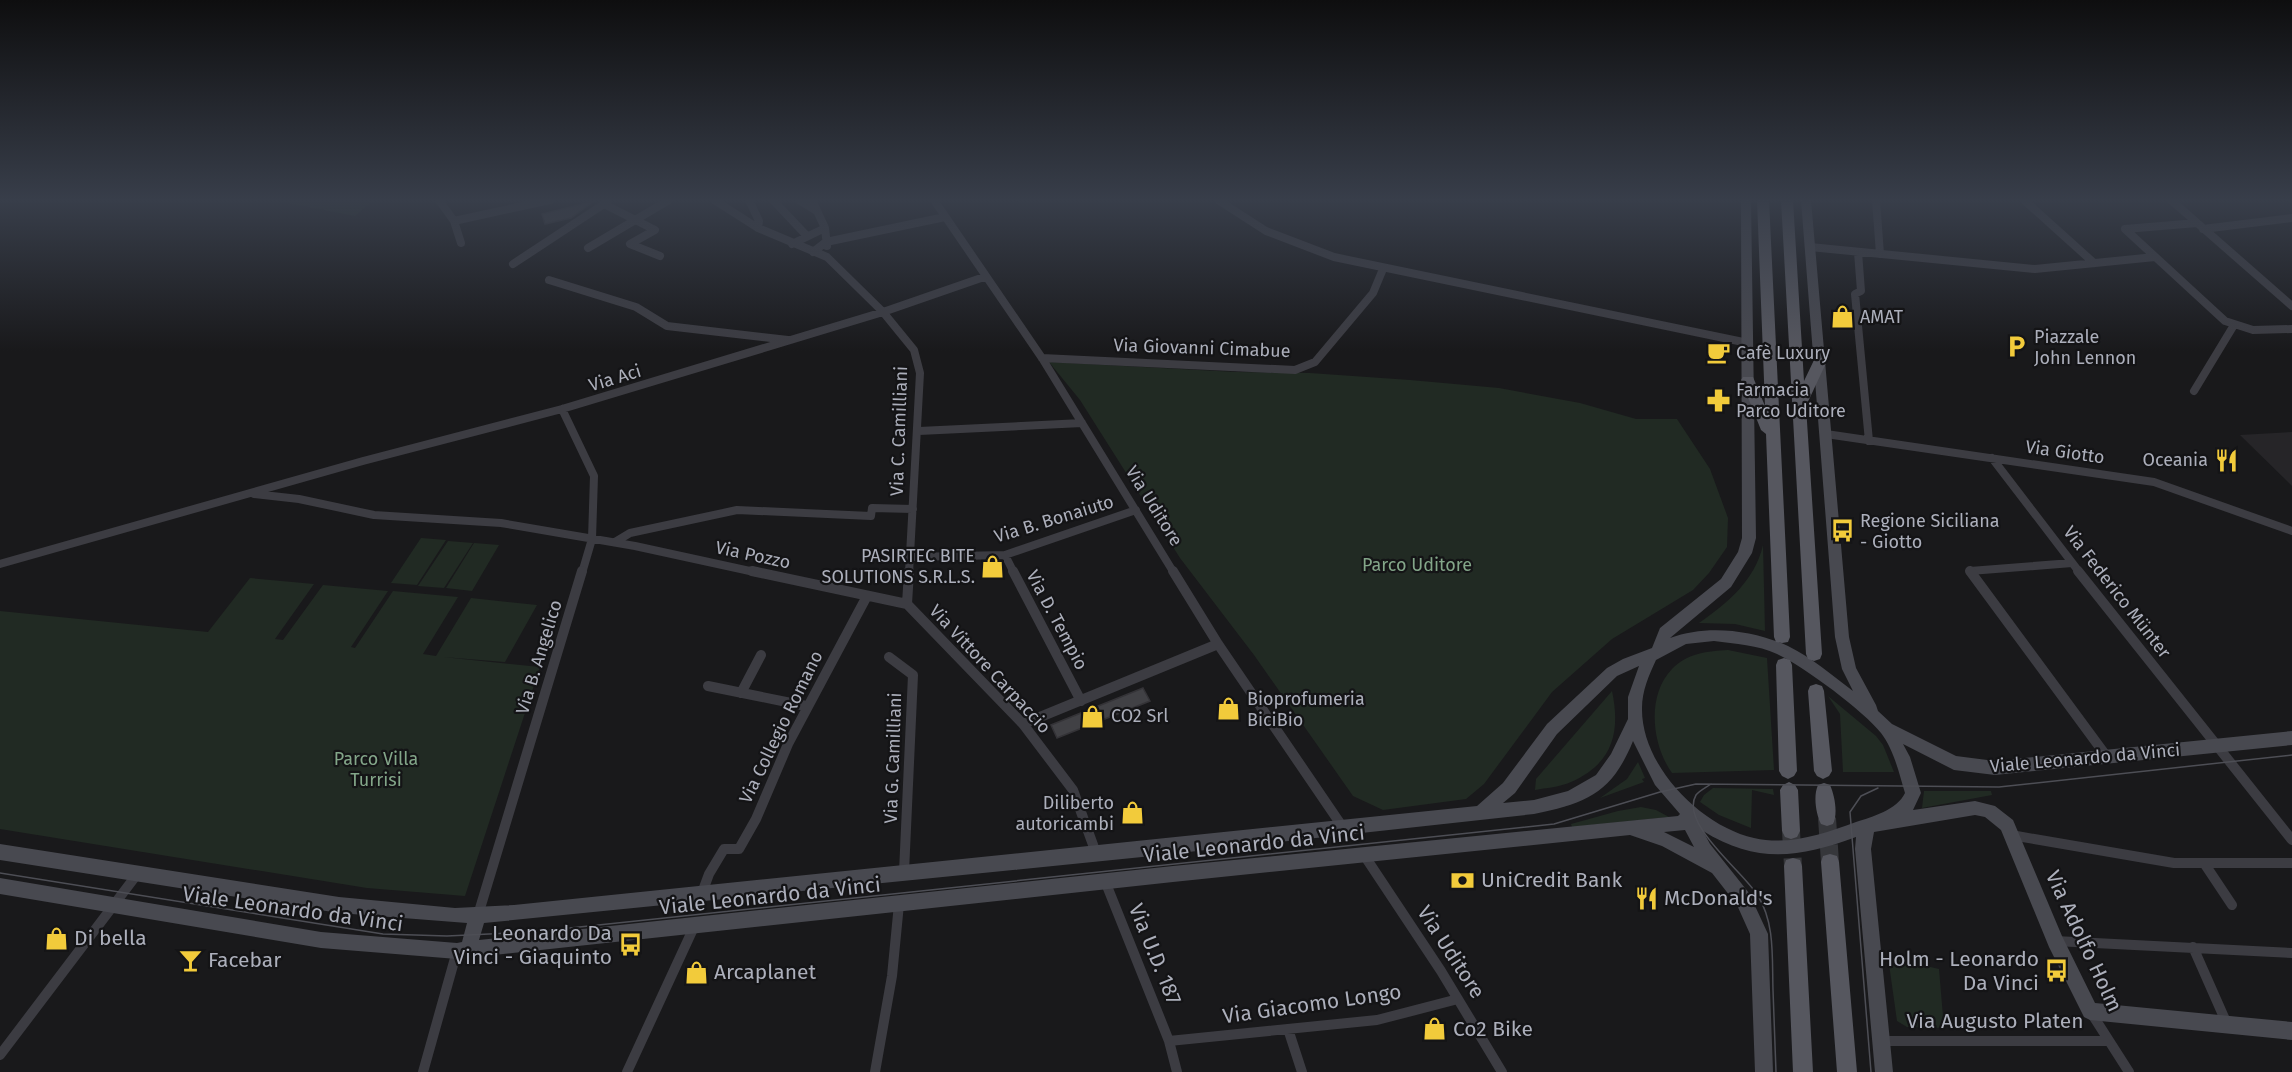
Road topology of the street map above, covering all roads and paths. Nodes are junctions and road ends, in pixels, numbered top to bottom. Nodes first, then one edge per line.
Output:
1 (534, 250) edge
2 (646, 250) edge
3 (808, 250) edge
4 (816, 250) edge
5 (827, 250) edge
6 (966, 250) edge
7 (1315, 250) edge
8 (1747, 250) edge
9 (1765, 250) edge
10 (1791, 250) edge
11 (1810, 250) edge
12 (1839, 250) edge
13 (1880, 250) edge
14 (2080, 250) edge
15 (2148, 250) edge
16 (2228, 250) edge
17 (813, 252) junction
18 (1858, 252) junction
19 (1880, 254) junction
20 (660, 256) dead end
21 (827, 257) junction
22 (2155, 257) junction
23 (2094, 263) junction
24 (513, 264) dead end
25 (1383, 269) junction
26 (984, 277) junction
27 (549, 280) dead end
28 (2291, 304) edge
29 (883, 312) junction
30 (2234, 326) junction
31 (2289, 328) edge
32 (792, 340) junction
33 (1748, 343) junction
34 (1042, 358) junction
35 (1820, 361) junction
36 (1748, 380) junction
37 (2194, 391) dead end
38 (1800, 406) junction
39 (562, 409) junction
40 (1082, 423) junction
41 (919, 431) junction
42 (1826, 434) junction
43 (1869, 441) junction
44 (1773, 443) junction
45 (1992, 458) junction
46 (251, 493) junction
47 (913, 509) junction
48 (1136, 510) junction
49 (2292, 531) edge
50 (592, 539) junction
51 (615, 542) junction
52 (1005, 555) junction
53 (910, 557) junction
54 (2072, 563) junction
55 (0, 564) edge
56 (867, 596) junction
57 (907, 604) junction
58 (1782, 637) dead end
59 (1218, 644) junction
60 (1654, 653) junction
61 (1814, 654) dead end
62 (761, 655) dead end
63 (889, 657) dead end
64 (1784, 665) dead end
65 (708, 686) dead end
66 (1816, 691) dead end
67 (741, 693) junction
68 (1080, 701) junction
69 (806, 706) junction
70 (1635, 720) junction
71 (1023, 724) junction
72 (1884, 725) junction
73 (2292, 738) edge
74 (2218, 746) junction
75 (2107, 757) junction
76 (1788, 771) dead end
77 (1823, 771) dead end
78 (1789, 790) dead end
79 (1824, 791) dead end
80 (1480, 814) junction
81 (1827, 818) tunnel mouth
82 (1696, 822) junction
83 (1875, 824) junction
84 (1344, 830) junction
85 (1617, 830) junction
86 (2009, 830) junction
87 (1791, 831) tunnel mouth
88 (2292, 840) edge
89 (0, 852) edge
90 (1096, 853) junction
91 (1364, 855) junction
92 (1830, 862) tunnel mouth
93 (2204, 863) junction
94 (2292, 863) edge
95 (1793, 866) tunnel mouth
96 (904, 872) junction
97 (138, 873) junction
98 (1726, 876) junction
99 (1105, 881) junction
100 (0, 886) edge
101 (702, 893) junction
102 (899, 904) junction
103 (114, 905) junction
104 (2232, 905) dead end
105 (477, 915) junction
106 (694, 927) junction
107 (2055, 941) junction
108 (2193, 947) junction
109 (462, 951) junction
110 (2292, 953) edge
111 (1458, 999) junction
112 (2090, 1011) junction
113 (2227, 1024) junction
114 (1288, 1029) junction
115 (2292, 1031) edge
116 (1169, 1041) junction
117 (1881, 1041) junction
118 (2108, 1041) junction
119 (0, 1055) edge
120 (423, 1072) edge
121 (627, 1072) edge
122 (875, 1072) edge
123 (1177, 1072) edge
124 (1302, 1072) edge
125 (1502, 1072) edge
126 (1764, 1072) edge
127 (1803, 1072) edge
128 (1847, 1072) edge
129 (1884, 1072) edge
130 (2129, 1072) edge

1 - 24 street
2 - 20 street
3 - 17 street
4 - 17 street
5 - 21 street
6 - 26 street, Via Uditore
7 - 25 street
8 - 33 street
9 - 44 main road
10 - 38 main road
11 - 35 street
12 - 18 street
13 - 19 street
14 - 23 street
15 - 22 street
16 - 28 street
17 - 21 street
18 - 19 street
18 - 43 street
19 - 23 street
21 - 29 street, Via C. Camilliani
22 - 23 street
22 - 30 street
25 - 33 street
25 - 34 street, Via Giovanni Cimabue
26 - 29 street, Via Aci
26 - 34 street, Via Uditore
27 - 32 street
29 - 32 street, Via Aci
29 - 41 street, Via C. Camilliani
30 - 31 street
30 - 37 street
32 - 39 street, Via Aci
33 - 36 street
34 - 40 street, Via Uditore
35 - 38 main road
35 - 42 street
36 - 44 main road
36 - 60 street
38 - 61 main road
39 - 46 street, Via Aci
39 - 50 street, Via B. Angelico
40 - 41 street
40 - 48 street, Via Uditore
41 - 47 street, Via C. Camilliani
42 - 43 street, Via Giotto
42 - 72 street
43 - 45 street, Via Giotto
44 - 58 main road
45 - 49 street, Via Giotto
45 - 54 street, Via Federico Münter
46 - 50 street, Via Pozzo
46 - 55 street, Via Aci
47 - 51 street
47 - 53 street, Via C. Camilliani
48 - 52 street, Via B. Bonaiuto
48 - 59 street, Via Uditore
50 - 51 street, Via Pozzo
50 - 105 street, Via B. Angelico
51 - 56 street, Via Pozzo
52 - 53 street, Via B. Bonaiuto
52 - 68 street, Via D. Tempio
53 - 57 street, Via C. Camilliani
54 - 74 street, Via Federico Münter
54 - 75 street
56 - 57 street, Via Pozzo
56 - 69 street, Via Collegio Romano
57 - 71 street, Via Vittore Carpaccio
59 - 68 street
59 - 84 street, Via Uditore
60 - 70 street
60 - 72 street
60 - 80 street
62 - 67 street
63 - 96 street, Via G. Camilliani
64 - 76 main road
65 - 67 street
66 - 77 main road
67 - 69 street
68 - 71 street
69 - 101 street, Via Collegio Romano
70 - 80 street, Viale Leonardo da Vinci
70 - 82 street
71 - 90 street, Via Vittore Carpaccio
72 - 75 street, Viale Leonardo da Vinci
72 - 83 street
73 - 74 street, Viale Leonardo da Vinci
74 - 75 street, Viale Leonardo da Vinci
74 - 88 street, Via Federico Münter
78 - 87 main road
79 - 81 main road
80 - 84 street, Viale Leonardo da Vinci
82 - 83 street
82 - 85 street
82 - 98 street
83 - 86 street
83 - 117 street
84 - 90 street, Viale Leonardo da Vinci
85 - 91 street, Viale Leonardo da Vinci
85 - 98 street
86 - 93 street
86 - 107 street, Via Adolfo Holm
89 - 97 street, Viale Leonardo da Vinci
90 - 96 street, Viale Leonardo da Vinci
91 - 99 street, Viale Leonardo da Vinci
91 - 111 street, Via Uditore
92 - 128 main road
93 - 94 street
93 - 104 street
95 - 127 main road
96 - 101 street, Viale Leonardo da Vinci
97 - 103 street
97 - 105 street, Viale Leonardo da Vinci
98 - 126 street
99 - 102 street, Viale Leonardo da Vinci
99 - 116 street, Via U.D. 187
100 - 103 street, Viale Leonardo da Vinci
101 - 105 street, Viale Leonardo da Vinci
102 - 106 street, Viale Leonardo da Vinci
102 - 122 street
103 - 109 street, Viale Leonardo da Vinci
103 - 119 street
105 - 109 street
106 - 109 street, Viale Leonardo da Vinci
106 - 121 street
107 - 108 street
107 - 112 street, Via Adolfo Holm
108 - 110 street
108 - 113 street
109 - 120 street
111 - 114 street, Via Giacomo Longo
111 - 125 street, Via Uditore
112 - 113 street
112 - 118 street, Via Adolfo Holm
113 - 115 street
114 - 116 street, Via Giacomo Longo
114 - 124 street
116 - 123 street, Via U.D. 187
117 - 118 street, Via Augusto Platen
117 - 129 street
118 - 130 street, Via Adolfo Holm

